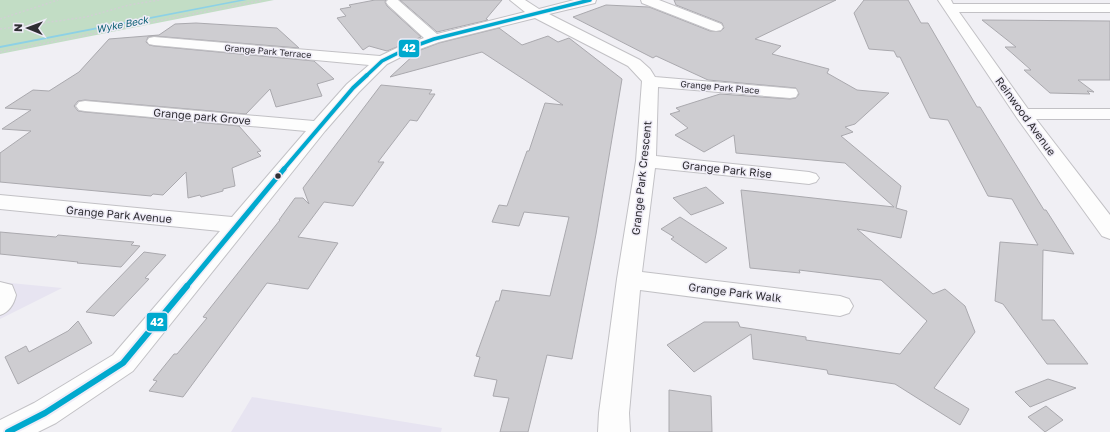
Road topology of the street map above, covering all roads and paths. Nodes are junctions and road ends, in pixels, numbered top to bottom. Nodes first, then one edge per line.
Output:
1 (58, 0) edge
2 (159, 0) edge
3 (263, 0) edge
4 (516, 0) edge
5 (590, 0) edge
6 (647, 0) edge
7 (393, 2) dead end
8 (948, 4) edge
9 (1110, 8) edge
10 (536, 13) junction
11 (0, 19) edge
12 (716, 27) dead end
13 (0, 30) edge
14 (434, 39) junction
15 (154, 41) dead end
16 (0, 52) edge
17 (382, 61) junction
18 (650, 81) junction
19 (790, 93) dead end
20 (85, 106) dead end
21 (1023, 114) junction
22 (1110, 114) edge
23 (319, 128) junction
24 (646, 161) junction
25 (809, 178) dead end
26 (0, 202) edge
27 (238, 225) junction
28 (1110, 231) edge
29 (629, 279) junction
30 (0, 286) edge
31 (840, 306) dead end
32 (0, 309) edge
33 (8, 432) edge
34 (614, 432) edge

1 - 11 path
2 - 13 path
3 - 16 path
4 - 10 street
5 - 10 street
6 - 12 street
7 - 14 street
8 - 9 street
8 - 21 street, Reinwood Avenue
10 - 14 street
10 - 18 street
14 - 17 street
15 - 17 street, Grange Park Terrace
17 - 23 street
18 - 19 street, Grange Park Place
18 - 24 street, Grange Park Crescent
20 - 23 street, Grange park Grove
21 - 22 street
21 - 28 street, Reinwood Avenue
23 - 27 street
24 - 25 street, Grange Park Rise
24 - 29 street, Grange Park Crescent
26 - 27 street, Grange Park Avenue
27 - 33 street
29 - 31 street, Grange Park Walk
29 - 34 street, Grange Park Crescent
30 - 32 lane

